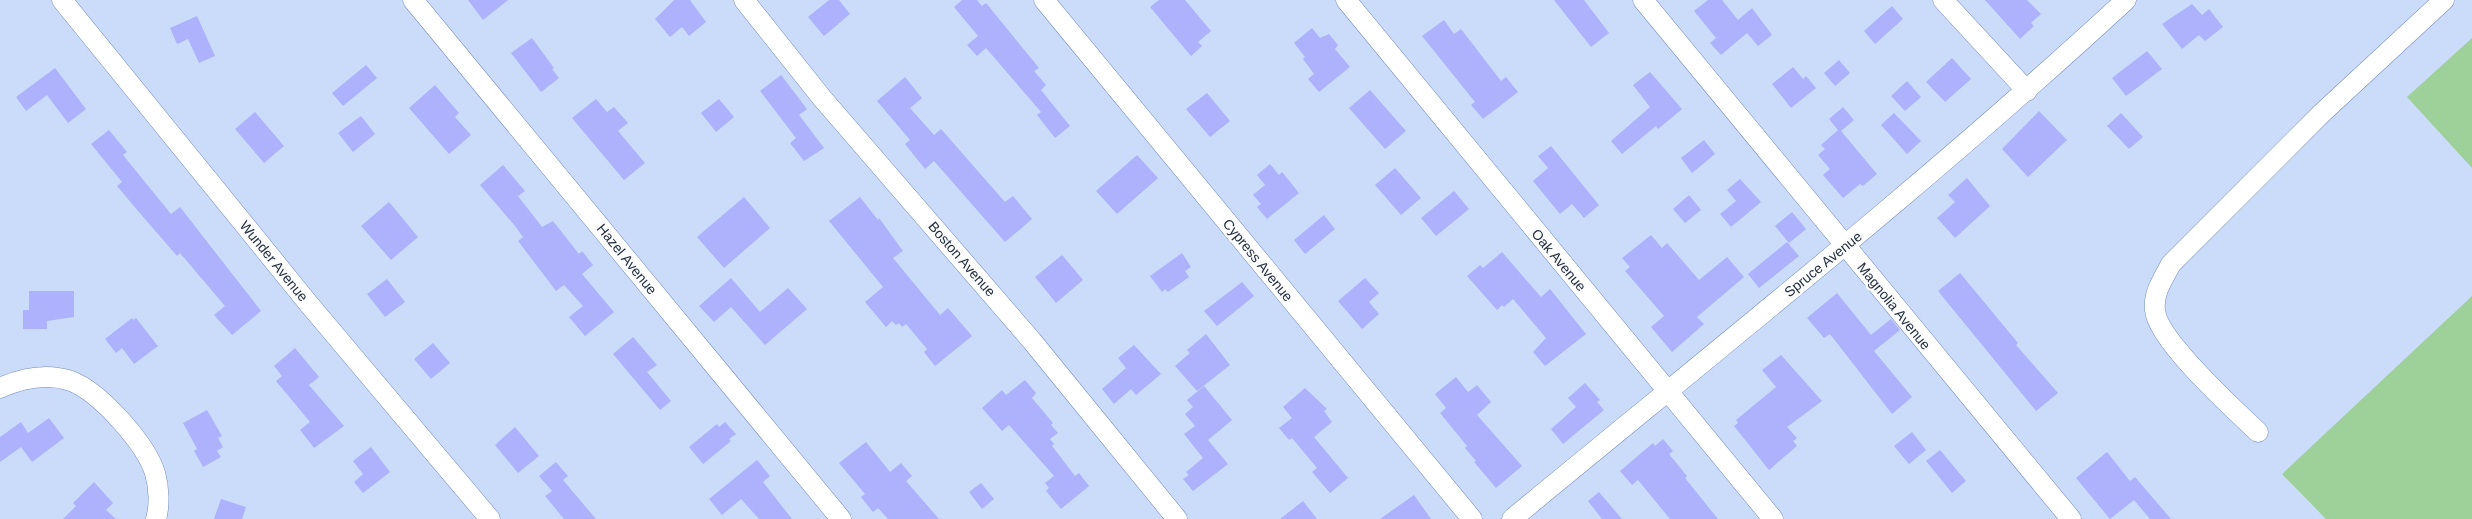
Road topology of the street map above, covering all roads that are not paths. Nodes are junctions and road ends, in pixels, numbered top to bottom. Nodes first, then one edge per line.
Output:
1 (62, 0) edge
2 (413, 0) edge
3 (744, 0) edge
4 (1044, 0) edge
5 (1346, 0) edge
6 (1643, 0) edge
7 (1943, 0) edge
8 (2126, 0) edge
9 (2444, 0) edge
10 (2027, 91) junction
11 (1846, 247) junction
12 (0, 388) edge
13 (1666, 392) junction
14 (2258, 432) dead end
15 (156, 519) edge
16 (490, 519) edge
17 (841, 519) edge
18 (1178, 519) edge
19 (1472, 519) edge
20 (1512, 519) edge
21 (1773, 519) edge
22 (2071, 519) edge

1 - 16 street, Wunder Avenue
2 - 17 street, Hazel Avenue
3 - 18 street, Boston Avenue
4 - 19 street, Cypress Avenue
5 - 13 street, Oak Avenue
6 - 11 street, Magnolia Avenue
7 - 10 street
8 - 10 street, Spruce Avenue
9 - 14 street
10 - 11 street, Spruce Avenue
11 - 13 street, Spruce Avenue
11 - 22 street, Magnolia Avenue
12 - 15 street
13 - 20 street, Spruce Avenue
13 - 21 street, Oak Avenue

